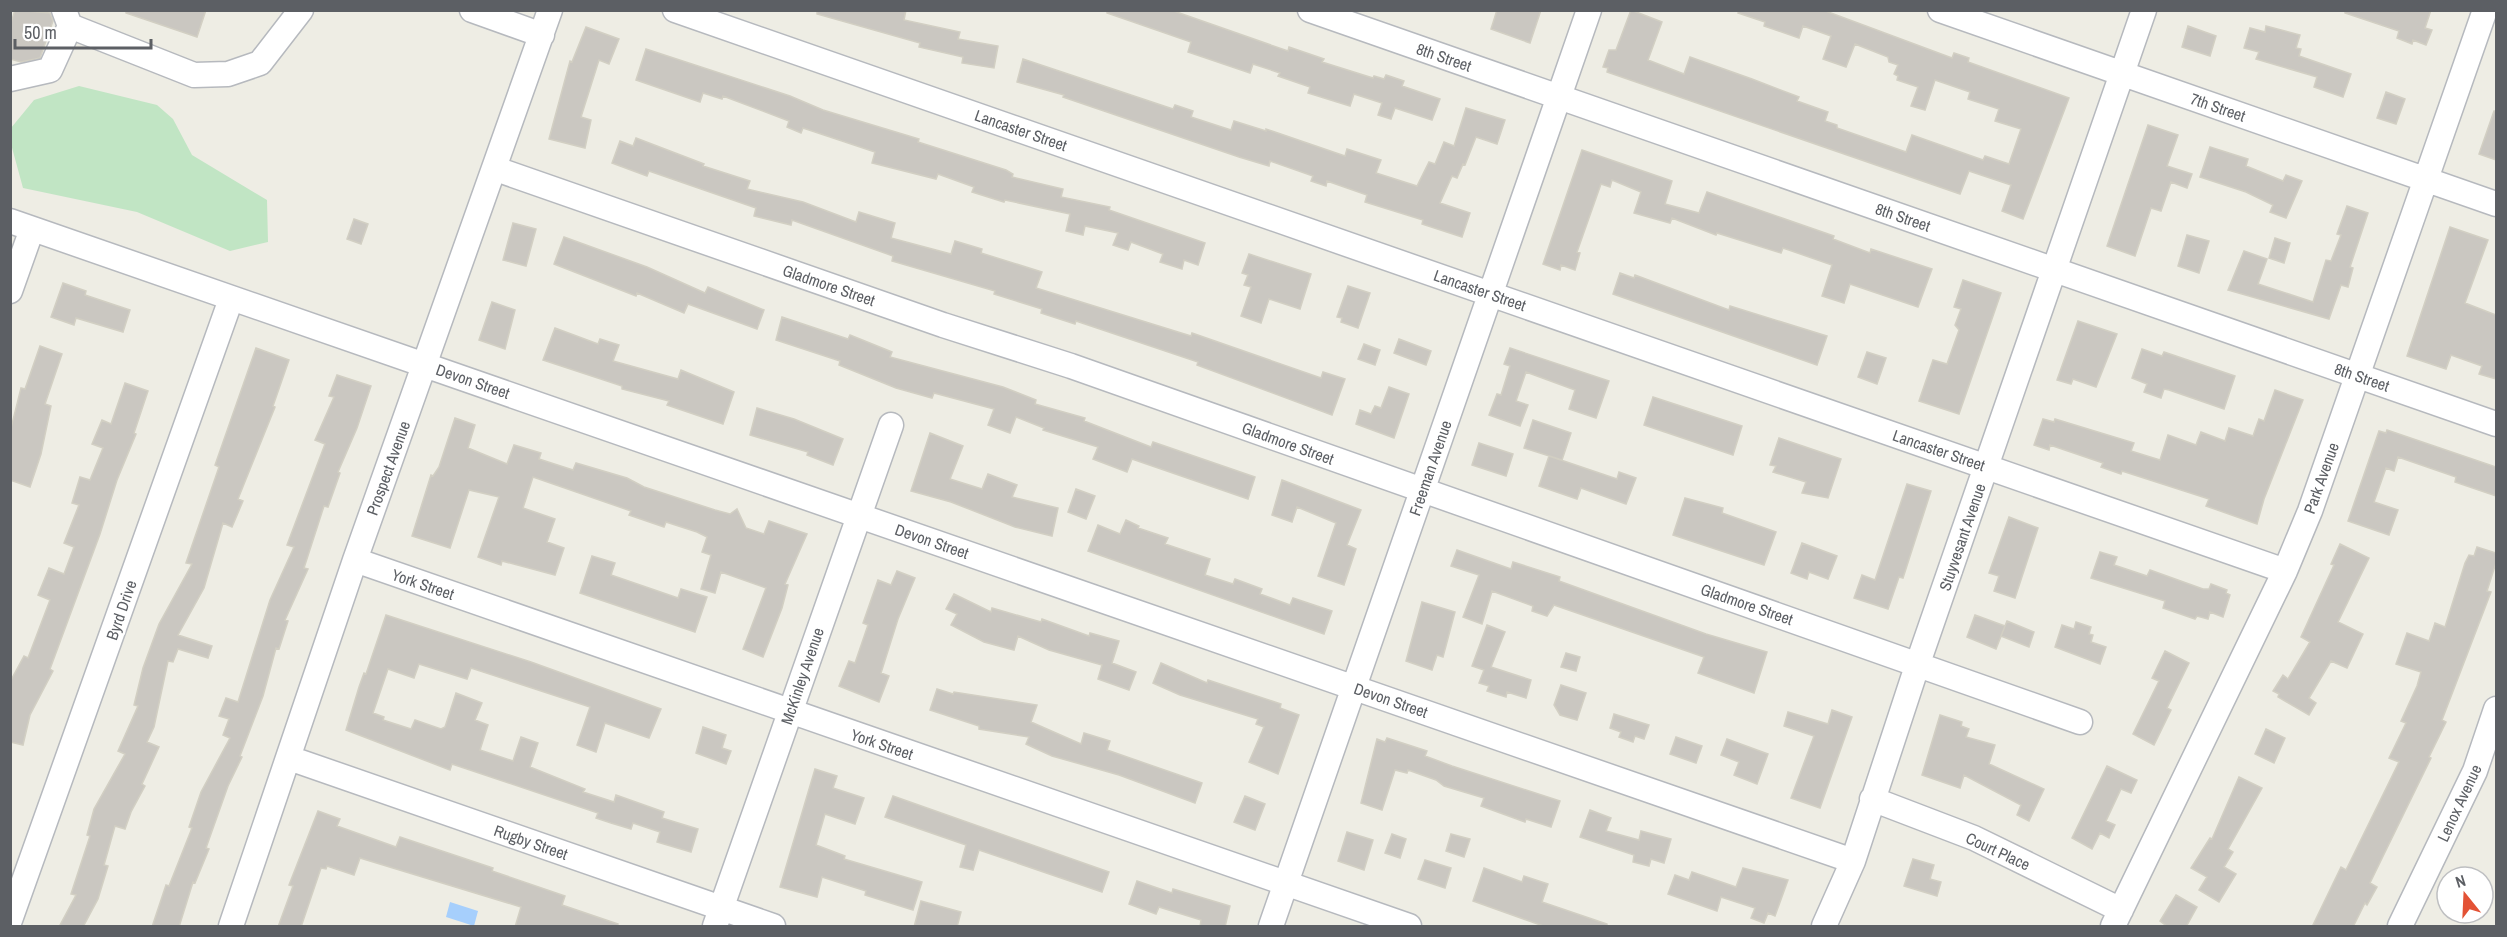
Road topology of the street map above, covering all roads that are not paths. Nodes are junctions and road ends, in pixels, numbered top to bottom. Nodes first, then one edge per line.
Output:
1 (301, 10) edge
2 (472, 10) edge
3 (550, 10) edge
4 (675, 10) edge
5 (1310, 10) edge
6 (1589, 10) edge
7 (1940, 10) edge
8 (2144, 10) edge
9 (2485, 10) edge
10 (67, 18) edge
11 (542, 35) junction
12 (2122, 74) junction
13 (10, 79) edge
14 (1560, 97) junction
15 (496, 169) junction
16 (2426, 179) junction
17 (2496, 204) edge
18 (21, 225) edge
19 (2054, 270) junction
20 (10, 291) edge
21 (1491, 294) junction
22 (231, 299) junction
23 (426, 365) junction
24 (2358, 375) junction
25 (2496, 424) edge
26 (891, 425) dead end
27 (1986, 466) junction
28 (1422, 491) junction
29 (858, 515) junction
30 (355, 560) junction
31 (2284, 571) junction
32 (1918, 663) junction
33 (1354, 687) junction
34 (2496, 709) edge
35 (790, 712) junction
36 (2080, 722) dead end
37 (289, 758) junction
38 (1872, 799) junction
39 (1853, 861) junction
40 (1286, 884) junction
41 (718, 918) edge
42 (2117, 918) edge
43 (10, 920) edge
44 (231, 927) edge
45 (773, 927) edge
46 (1271, 927) edge
47 (1409, 927) edge
48 (1824, 927) edge
49 (2400, 927) edge

1 - 10 street
2 - 11 street
3 - 11 street, Prospect Avenue
4 - 21 street, Lancaster Street
5 - 14 street, 8th Street
6 - 14 street, Freeman Avenue
7 - 12 street, 7th Street
8 - 12 street, Stuyvesant Avenue
9 - 16 street, Park Avenue
10 - 13 street
11 - 15 street, Prospect Avenue
12 - 16 street, 7th Street
12 - 19 street, Stuyvesant Avenue
14 - 19 street, 8th Street
14 - 21 street, Freeman Avenue
15 - 23 street, Prospect Avenue
15 - 28 street, Gladmore Street
16 - 17 street, 7th Street
16 - 24 street, Park Avenue
18 - 20 street
18 - 22 street, Devon Street
19 - 24 street, 8th Street
19 - 27 street, Stuyvesant Avenue
21 - 27 street, Lancaster Street
21 - 28 street, Freeman Avenue
22 - 23 street, Devon Street
22 - 43 street, Byrd Drive
23 - 29 street, Devon Street
23 - 30 street, Prospect Avenue
24 - 25 street, 8th Street
24 - 31 street, Park Avenue
26 - 29 street, McKinley Avenue
27 - 31 street, Lancaster Street
27 - 32 street, Stuyvesant Avenue
28 - 32 street, Gladmore Street
28 - 33 street, Freeman Avenue
29 - 33 street, Devon Street
29 - 35 street, McKinley Avenue
30 - 35 street, York Street
30 - 37 street, Prospect Avenue
31 - 42 street, Park Avenue
32 - 36 street, Gladmore Street
32 - 38 street, Stuyvesant Avenue
33 - 39 street, Devon Street
33 - 40 street, Freeman Avenue
34 - 49 street, Lenox Avenue
35 - 40 street, York Street
35 - 41 street, McKinley Avenue
37 - 41 street, Rugby Street
37 - 44 street, Prospect Avenue
38 - 39 street, Stuyvesant Avenue
38 - 42 street, Court Place
39 - 48 street, Stuyvesant Avenue
40 - 46 street, Freeman Avenue
40 - 47 street, York Street
41 - 45 street, Rugby Street

